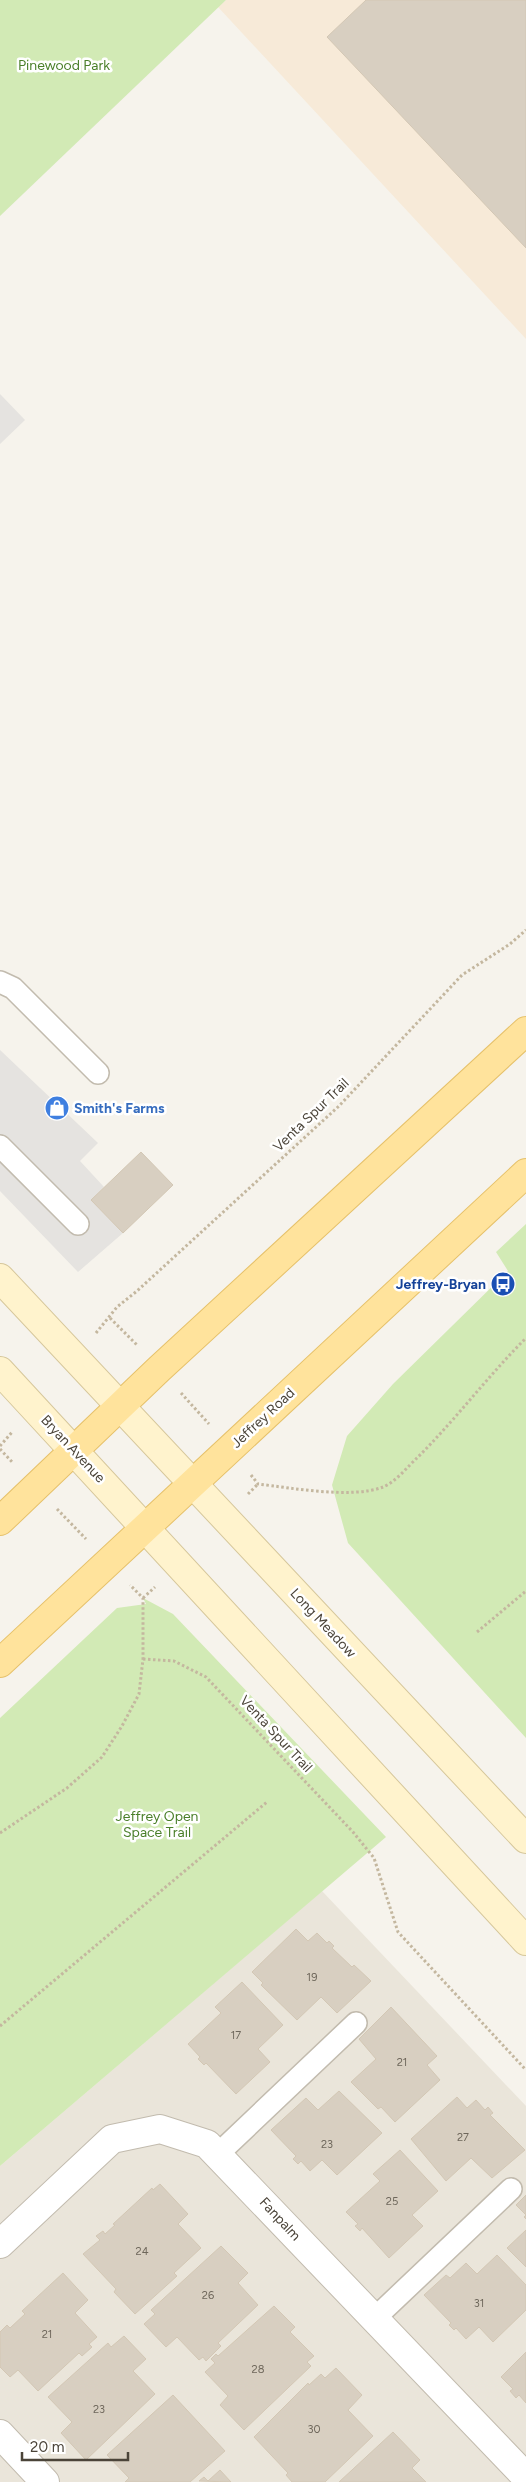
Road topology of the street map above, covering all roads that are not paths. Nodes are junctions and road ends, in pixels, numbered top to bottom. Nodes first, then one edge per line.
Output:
1 (0, 982) edge
2 (526, 1031) edge
3 (98, 1074) dead end
4 (0, 1146) edge
5 (526, 1173) edge
6 (78, 1224) dead end
7 (0, 1278) edge
8 (0, 1371) edge
9 (120, 1407) junction
10 (75, 1450) junction
11 (191, 1483) junction
12 (0, 1521) edge
13 (146, 1527) junction
14 (0, 1663) edge
15 (526, 1839) edge
16 (526, 1940) edge
17 (356, 2023) dead end
18 (218, 2154) junction
19 (511, 2189) dead end
20 (0, 2244) edge
21 (374, 2319) junction
22 (0, 2434) edge
23 (526, 2477) edge
24 (45, 2482) edge

1 - 3 lane
2 - 9 main road
4 - 6 lane
5 - 11 main road, Jeffrey Road
7 - 9 street
8 - 10 street, Bryan Avenue
9 - 10 main road
9 - 11 street, Long Meadow
10 - 12 main road
10 - 13 street, Bryan Avenue
11 - 13 main road, Jeffrey Road
11 - 15 street, Long Meadow
13 - 14 main road, Jeffrey Road
13 - 16 street
17 - 18 lane
18 - 20 street, Fanpalm
18 - 21 street, Fanpalm
19 - 21 lane
21 - 23 street, Fanpalm
22 - 24 street

